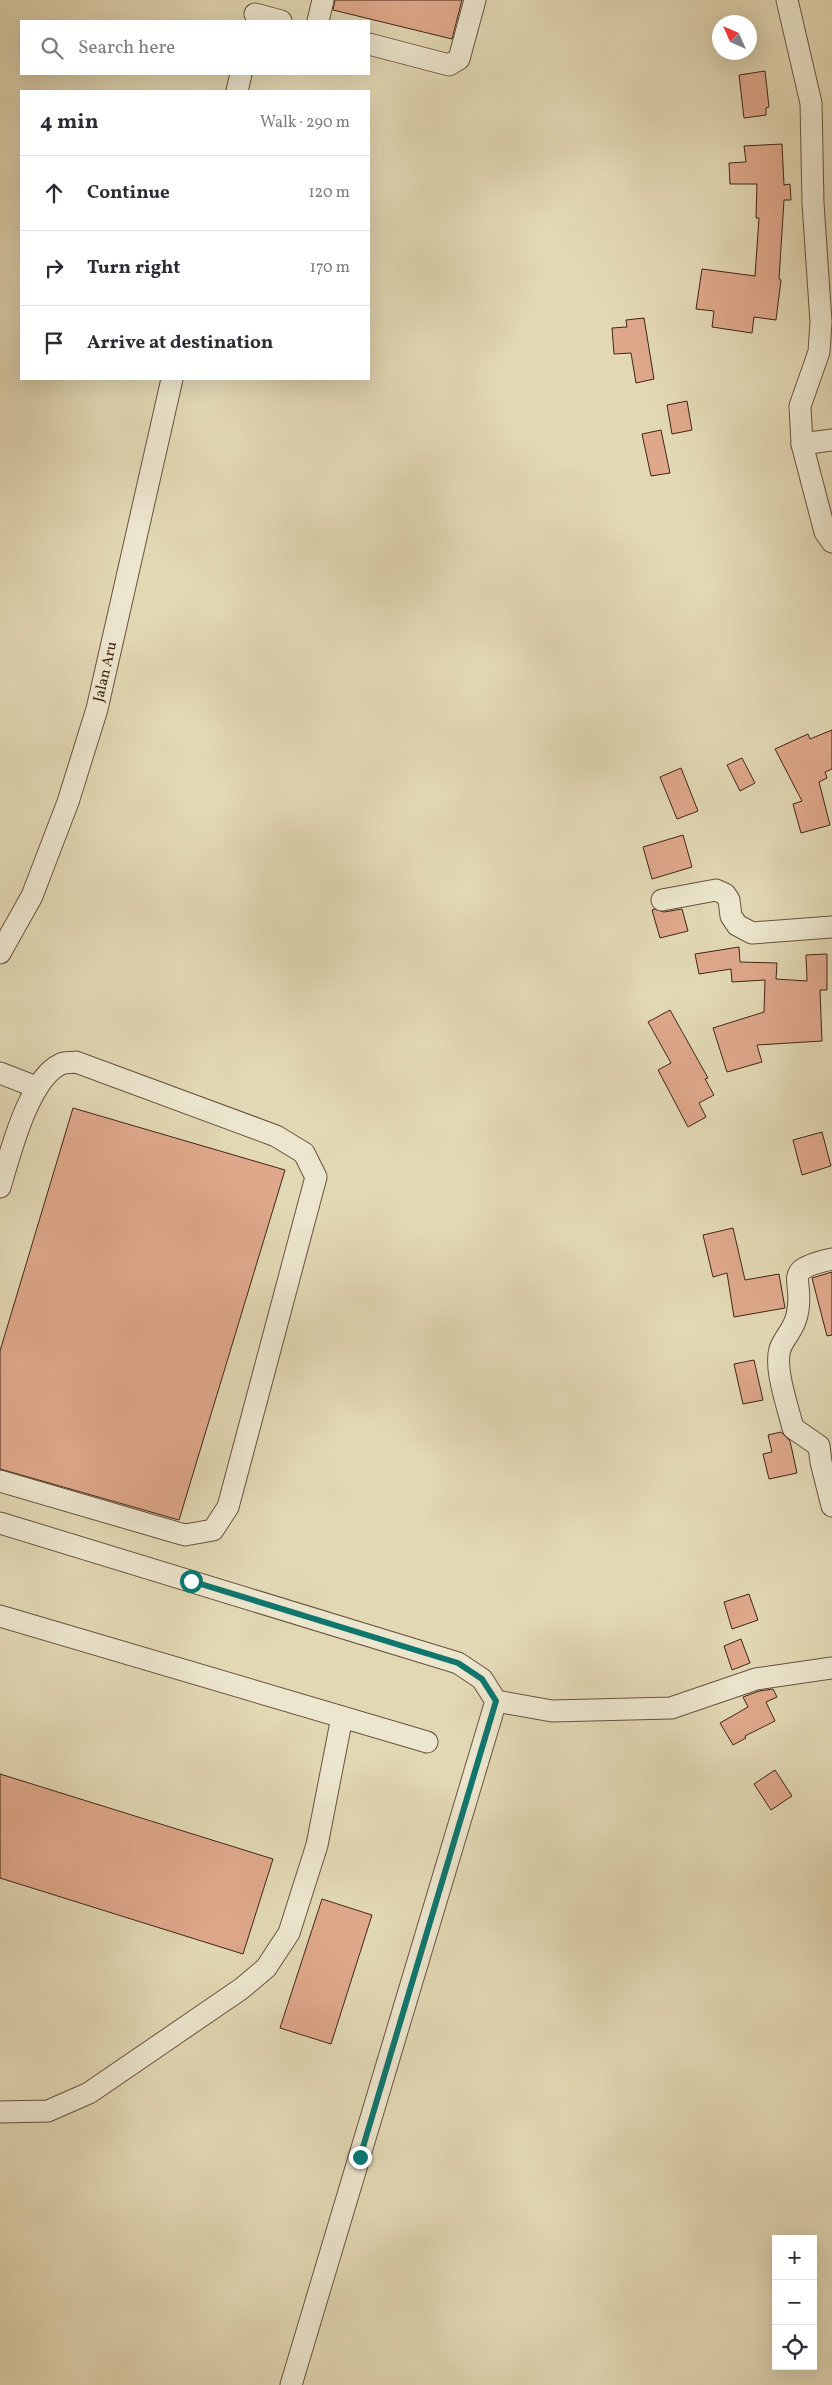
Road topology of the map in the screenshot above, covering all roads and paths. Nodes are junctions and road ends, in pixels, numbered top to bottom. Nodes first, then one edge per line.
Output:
1 (323, 0) edge
2 (475, 0) edge
3 (787, 0) edge
4 (255, 12) edge
5 (278, 20) edge
6 (318, 20) edge
7 (370, 44) edge
8 (241, 75) edge
9 (238, 90) edge
10 (823, 201) edge
11 (172, 380) edge
12 (832, 440) edge
13 (802, 444) junction
14 (832, 542) edge
15 (662, 900) dead end
16 (832, 927) edge
17 (0, 953) edge
18 (0, 1073) edge
19 (36, 1087) junction
20 (0, 1188) edge
21 (832, 1259) edge
22 (0, 1481) edge
23 (832, 1506) edge
24 (0, 1523) edge
25 (0, 1616) edge
26 (832, 1668) edge
27 (496, 1701) junction
28 (342, 1716) junction
29 (427, 1742) dead end
30 (0, 2112) edge
31 (291, 2385) edge

1 - 6 street
2 - 7 street
3 - 10 street
4 - 5 street
8 - 9 street
10 - 13 street
11 - 17 street, Jalan Aru
12 - 13 street
13 - 14 street
15 - 16 street
18 - 19 street
19 - 20 street
19 - 22 street
21 - 23 street
24 - 27 street
25 - 28 street
26 - 27 street
27 - 31 street
28 - 29 street
28 - 30 street

